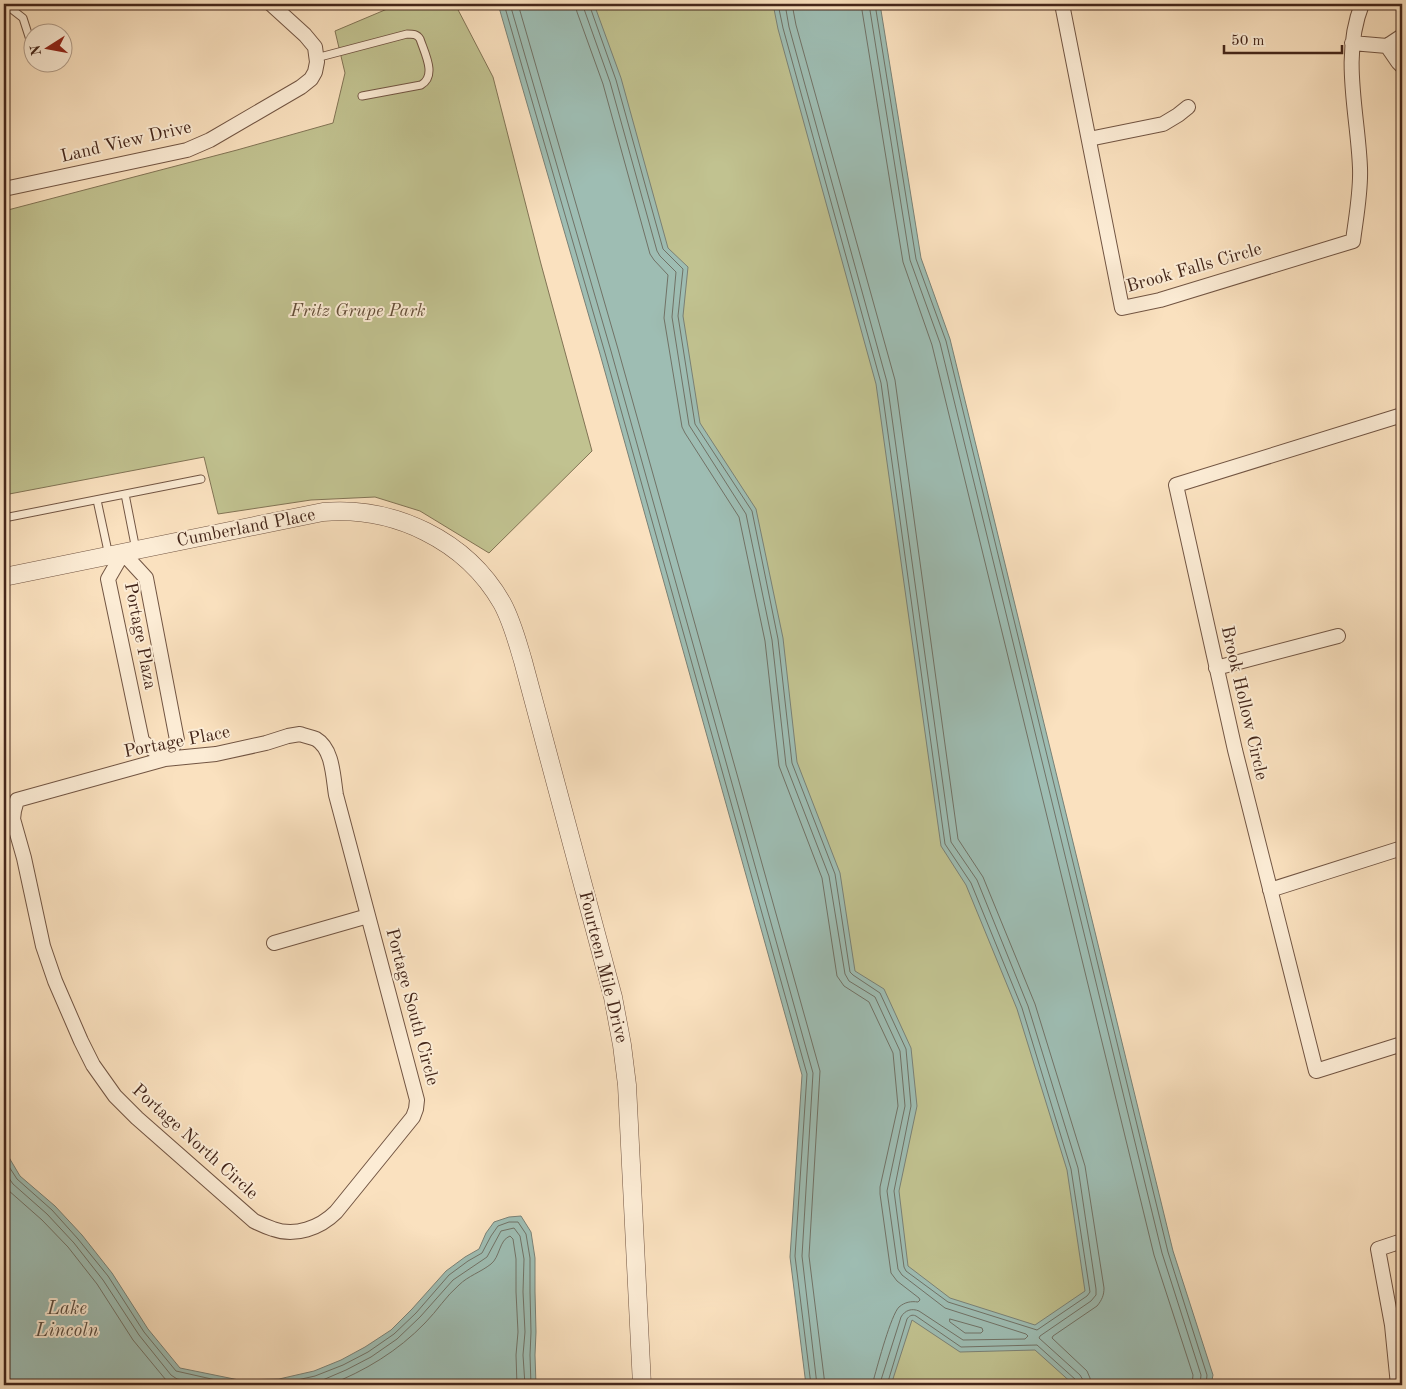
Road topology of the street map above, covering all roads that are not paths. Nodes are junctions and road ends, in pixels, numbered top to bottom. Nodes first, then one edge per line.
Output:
1 (5, 4) edge
2 (271, 4) edge
3 (1062, 4) edge
4 (1362, 4) edge
5 (24, 22) edge
6 (1402, 36) edge
7 (1352, 43) junction
8 (1387, 46) junction
9 (317, 60) junction
10 (1402, 66) edge
11 (362, 96) dead end
12 (1188, 107) dead end
13 (1089, 139) junction
14 (4, 189) edge
15 (1402, 415) edge
16 (201, 480) dead end
17 (125, 494) junction
18 (97, 500) junction
19 (4, 518) edge
20 (123, 553) junction
21 (476, 568) joint
22 (4, 577) edge
23 (1338, 636) dead end
24 (1216, 668) junction
25 (315, 738) joint
26 (166, 759) junction
27 (17, 800) joint
28 (1402, 848) edge
29 (1270, 890) junction
30 (368, 916) junction
31 (274, 943) dead end
32 (1402, 1044) edge
33 (264, 1225) joint
34 (1402, 1241) edge
35 (642, 1385) edge
36 (1398, 1385) edge

1 - 5 lane
2 - 9 street
3 - 13 street, Brook Falls Circle
4 - 7 street, Brook Falls Circle
6 - 8 street
7 - 8 street
7 - 13 street, Brook Falls Circle
8 - 10 street
9 - 11 lane
9 - 14 street, Land View Drive
12 - 13 street
15 - 24 street, Brook Hollow Circle
16 - 17 lane
17 - 18 lane
17 - 20 lane
18 - 19 lane
18 - 20 lane
20 - 21 street, Cumberland Place
20 - 22 street, Cumberland Place
20 - 26 street, Portage Plaza
20 - 26 street, Portage Plaza
21 - 35 street, Fourteen Mile Drive
23 - 24 street
24 - 29 street, Brook Hollow Circle
25 - 26 street, Portage Place
25 - 30 street, Portage South Circle
26 - 27 street, Portage Place
27 - 33 street, Portage North Circle
28 - 29 street
29 - 32 street, Brook Hollow Circle
30 - 31 street, Portage South Circle
30 - 33 street, Portage South Circle
34 - 36 street

